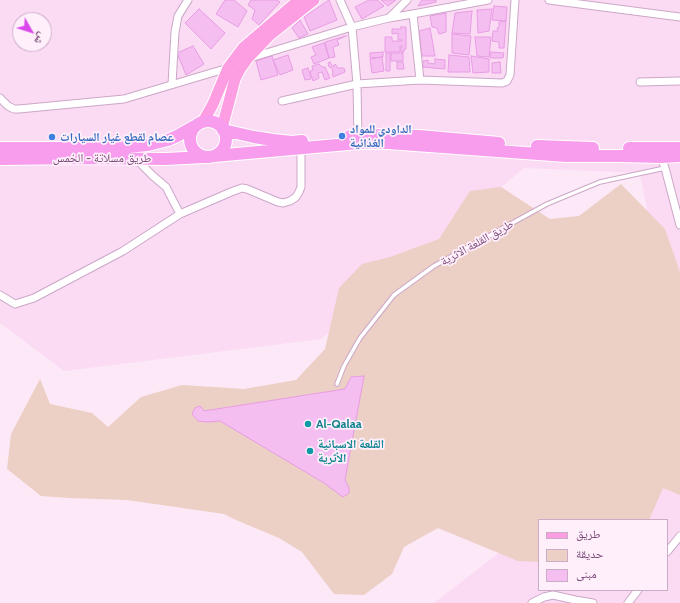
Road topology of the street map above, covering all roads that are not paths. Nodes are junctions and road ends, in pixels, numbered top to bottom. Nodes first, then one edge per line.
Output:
1 (188, 0) edge
2 (299, 0) edge
3 (314, 0) edge
4 (340, 0) edge
5 (407, 0) edge
6 (488, 0) edge
7 (515, 0) edge
8 (549, 0) edge
9 (597, 3) edge
10 (413, 14) junction
11 (680, 17) edge
12 (388, 18) junction
13 (352, 27) junction
14 (248, 58) junction
15 (228, 68) junction
16 (420, 80) junction
17 (680, 81) edge
18 (640, 82) dead end
19 (172, 84) junction
20 (357, 84) junction
21 (0, 98) edge
22 (282, 101) dead end
23 (199, 124) junction
24 (223, 129) junction
25 (358, 139) junction
26 (0, 148) edge
27 (301, 148) junction
28 (680, 148) edge
29 (680, 156) edge
30 (209, 157) junction
31 (136, 158) junction
32 (661, 158) junction
33 (0, 159) edge
34 (180, 214) junction
35 (680, 225) edge
36 (0, 295) edge
37 (337, 384) dead end
38 (680, 536) edge
39 (668, 551) edge
40 (637, 591) edge
41 (532, 603) edge
42 (592, 603) edge
43 (628, 603) edge

1 - 19 street
2 - 15 main road
3 - 14 main road
4 - 13 street
5 - 12 street
6 - 10 street
7 - 16 street
8 - 9 street
9 - 11 street
10 - 12 street
10 - 16 street
12 - 13 street
13 - 14 street
13 - 20 street
14 - 24 main road
15 - 19 street
15 - 23 main road
16 - 20 street
17 - 18 street
19 - 21 street
20 - 22 street
20 - 25 street
23 - 24 highway
23 - 26 highway, طريق مسلاتة - الخمس
23 - 30 highway
24 - 25 highway
24 - 30 highway
25 - 27 highway, طريق مسلاتة - الخمس
25 - 32 highway
27 - 30 highway, طريق مسلاتة - الخمس
27 - 34 street
28 - 32 highway
29 - 32 highway
30 - 31 highway, طريق مسلاتة - الخمس
31 - 33 highway, طريق مسلاتة - الخمس
31 - 34 street
32 - 35 street
32 - 37 lane, طريق القلعة الاثرية
34 - 36 street
38 - 39 street
40 - 43 street
41 - 42 street

